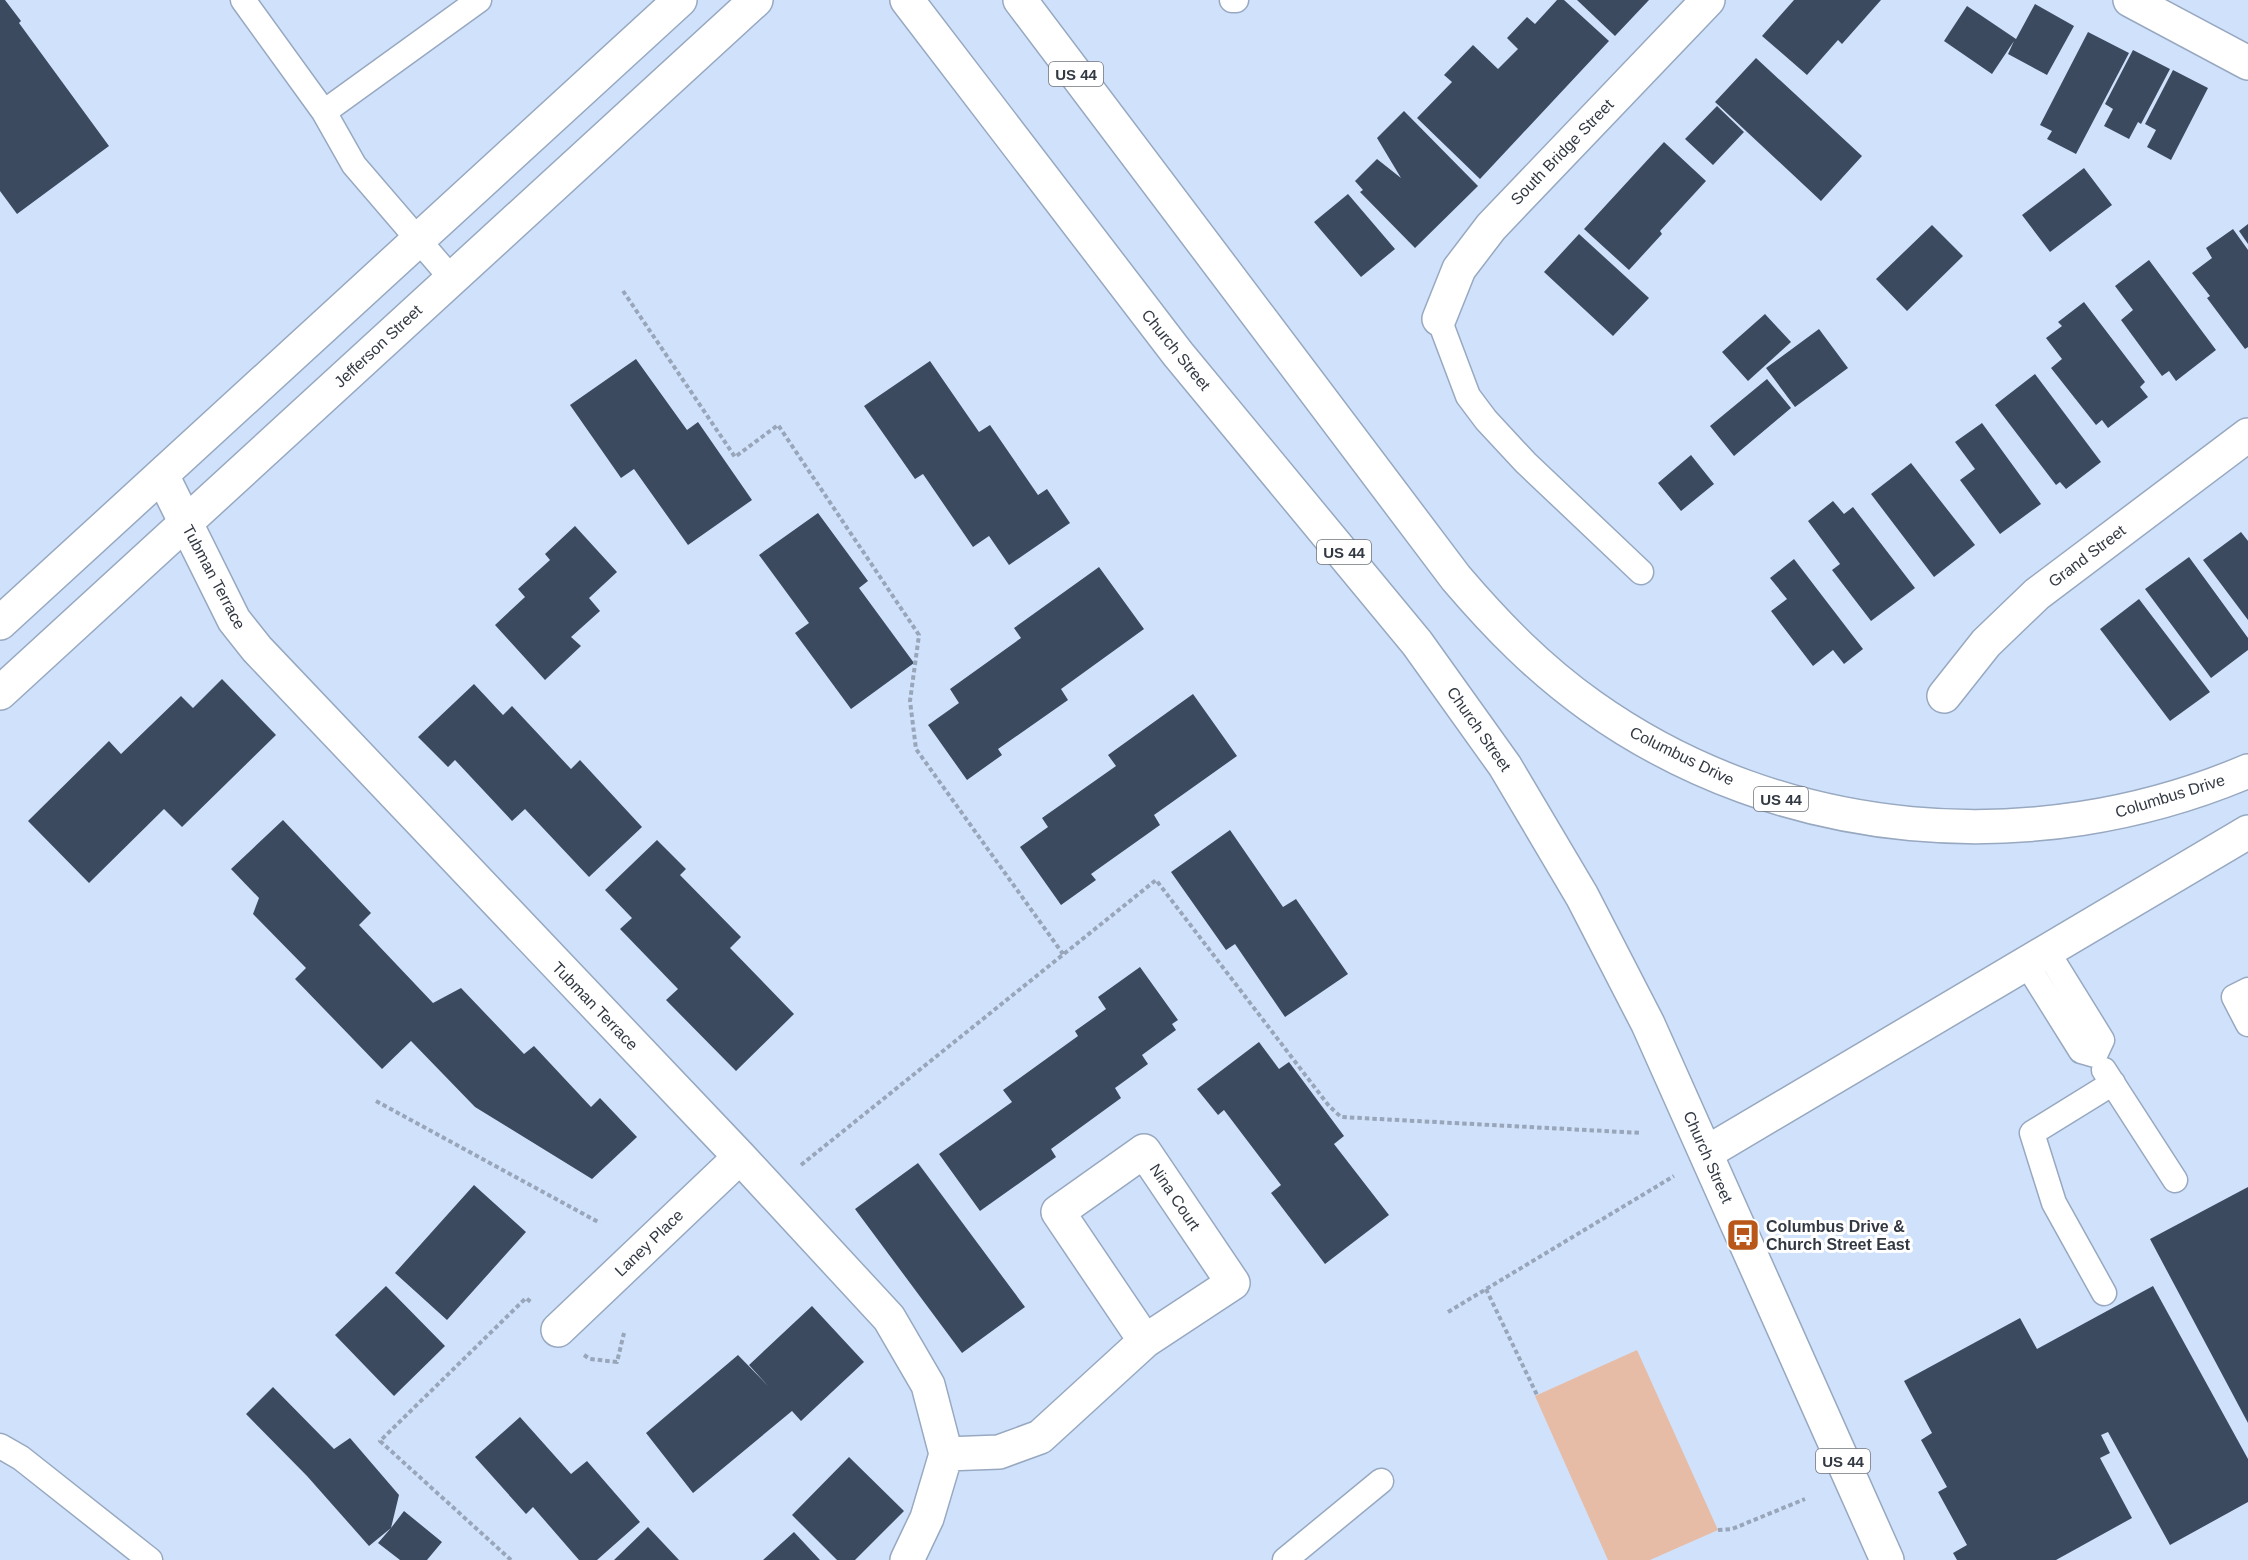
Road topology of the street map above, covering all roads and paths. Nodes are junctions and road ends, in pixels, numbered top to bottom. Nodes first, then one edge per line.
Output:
1 (243, 0) edge
2 (478, 0) edge
3 (680, 0) edge
4 (756, 0) edge
5 (907, 0) edge
6 (1020, 0) edge
7 (1708, 0) edge
8 (2130, 0) edge
9 (2248, 63) edge
10 (324, 112) junction
11 (417, 241) junction
12 (452, 279) junction
13 (623, 291) dead end
14 (1439, 319) joint
15 (2248, 435) edge
16 (162, 475) junction
17 (185, 523) junction
18 (1641, 572) dead end
19 (0, 623) edge
20 (0, 693) edge
21 (1944, 696) dead end
22 (2248, 771) edge
23 (2248, 832) edge
24 (1063, 954) junction
25 (2037, 957) junction
26 (2248, 990) edge
27 (2248, 1024) edge
28 (2113, 1083) junction
29 (376, 1101) dead end
30 (1642, 1133) dead end
31 (1706, 1153) junction
32 (740, 1157) junction
33 (2175, 1180) dead end
34 (1665, 1183) dead end
35 (770, 1190) junction
36 (600, 1223) dead end
37 (1486, 1289) junction
38 (2104, 1293) dead end
39 (1448, 1311) dead end
40 (558, 1330) junction
41 (624, 1333) dead end
42 (1145, 1341) junction
43 (1537, 1395) dead end
44 (0, 1446) edge
45 (946, 1454) junction
46 (1381, 1481) dead end
47 (1805, 1499) dead end
48 (1718, 1530) dead end
49 (150, 1560) edge
50 (511, 1560) edge
51 (906, 1560) edge
52 (1285, 1560) edge
53 (1887, 1560) edge

1 - 10 lane
2 - 10 lane
3 - 11 main road
4 - 12 main road, Jefferson Street
5 - 31 main road, Church Street / US 44
6 - 22 main road, Columbus Drive / US 44
7 - 14 main road, South Bridge Street
8 - 9 main road
10 - 11 lane
11 - 12 lane
11 - 16 main road
12 - 17 main road, Jefferson Street
13 - 24 path
14 - 18 lane
15 - 21 main road, Grand Street
16 - 17 main road, Tubman Terrace
16 - 19 main road
17 - 20 main road, Jefferson Street
17 - 32 main road, Tubman Terrace
23 - 25 main road
24 - 30 path
24 - 35 path
25 - 28 lane
25 - 31 main road
26 - 27 lane
28 - 33 lane
28 - 38 lane
29 - 36 path
31 - 53 main road, Church Street / US 44
32 - 35 main road, Tubman Terrace
32 - 40 main road, Laney Place
34 - 37 path
35 - 45 main road, Tubman Terrace
37 - 39 path
37 - 43 path
40 - 41 path
40 - 50 path
42 - 42 main road, Nina Court
42 - 45 main road, Nina Court
44 - 49 lane
45 - 51 main road
46 - 52 lane
47 - 48 path

